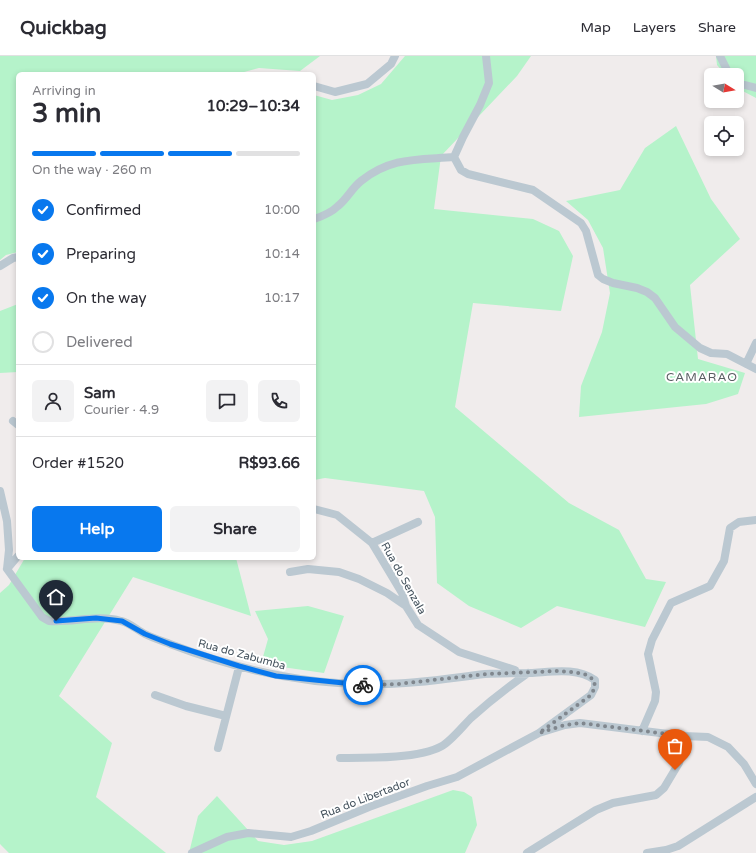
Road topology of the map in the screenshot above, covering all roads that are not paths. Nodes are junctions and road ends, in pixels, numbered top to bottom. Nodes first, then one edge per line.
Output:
1 (395, 56) edge
2 (486, 56) edge
3 (720, 56) edge
4 (726, 68) edge
5 (744, 84) edge
6 (316, 87) edge
7 (756, 88) edge
8 (454, 157) junction
9 (316, 218) edge
10 (16, 257) edge
11 (0, 266) edge
12 (756, 343) edge
13 (746, 364) junction
14 (756, 369) edge
15 (0, 491) edge
16 (316, 510) edge
17 (756, 520) edge
18 (418, 522) dead end
19 (372, 544) junction
20 (16, 558) edge
21 (7, 569) junction
22 (290, 572) dead end
23 (406, 606) junction
24 (239, 666) junction
25 (525, 673) junction
26 (155, 695) dead end
27 (226, 716) junction
28 (642, 731) junction
29 (539, 733) junction
30 (684, 736) junction
31 (218, 748) dead end
32 (340, 758) dead end
33 (756, 784) edge
34 (756, 797) edge
35 (666, 851) edge
36 (192, 853) edge
37 (527, 853) edge
38 (647, 853) edge

1 - 6 street
2 - 8 street
3 - 4 street
5 - 7 street
8 - 9 street
8 - 13 street
10 - 11 street
12 - 13 street
13 - 14 street
15 - 21 street
16 - 19 street, Rua do Senzala
17 - 28 street
18 - 19 street
19 - 23 street, Rua do Senzala
20 - 21 street
21 - 24 street, Rua do Zabumba
22 - 23 street
23 - 25 street, Rua do Senzala
24 - 25 street, Rua do Zabumba
24 - 27 street
25 - 29 street, Rua do Zabumba
25 - 32 street
26 - 27 street
27 - 31 street
28 - 29 street
28 - 30 street
29 - 36 street, Rua do Libertador
30 - 33 street
30 - 37 street
34 - 35 street
35 - 38 street

